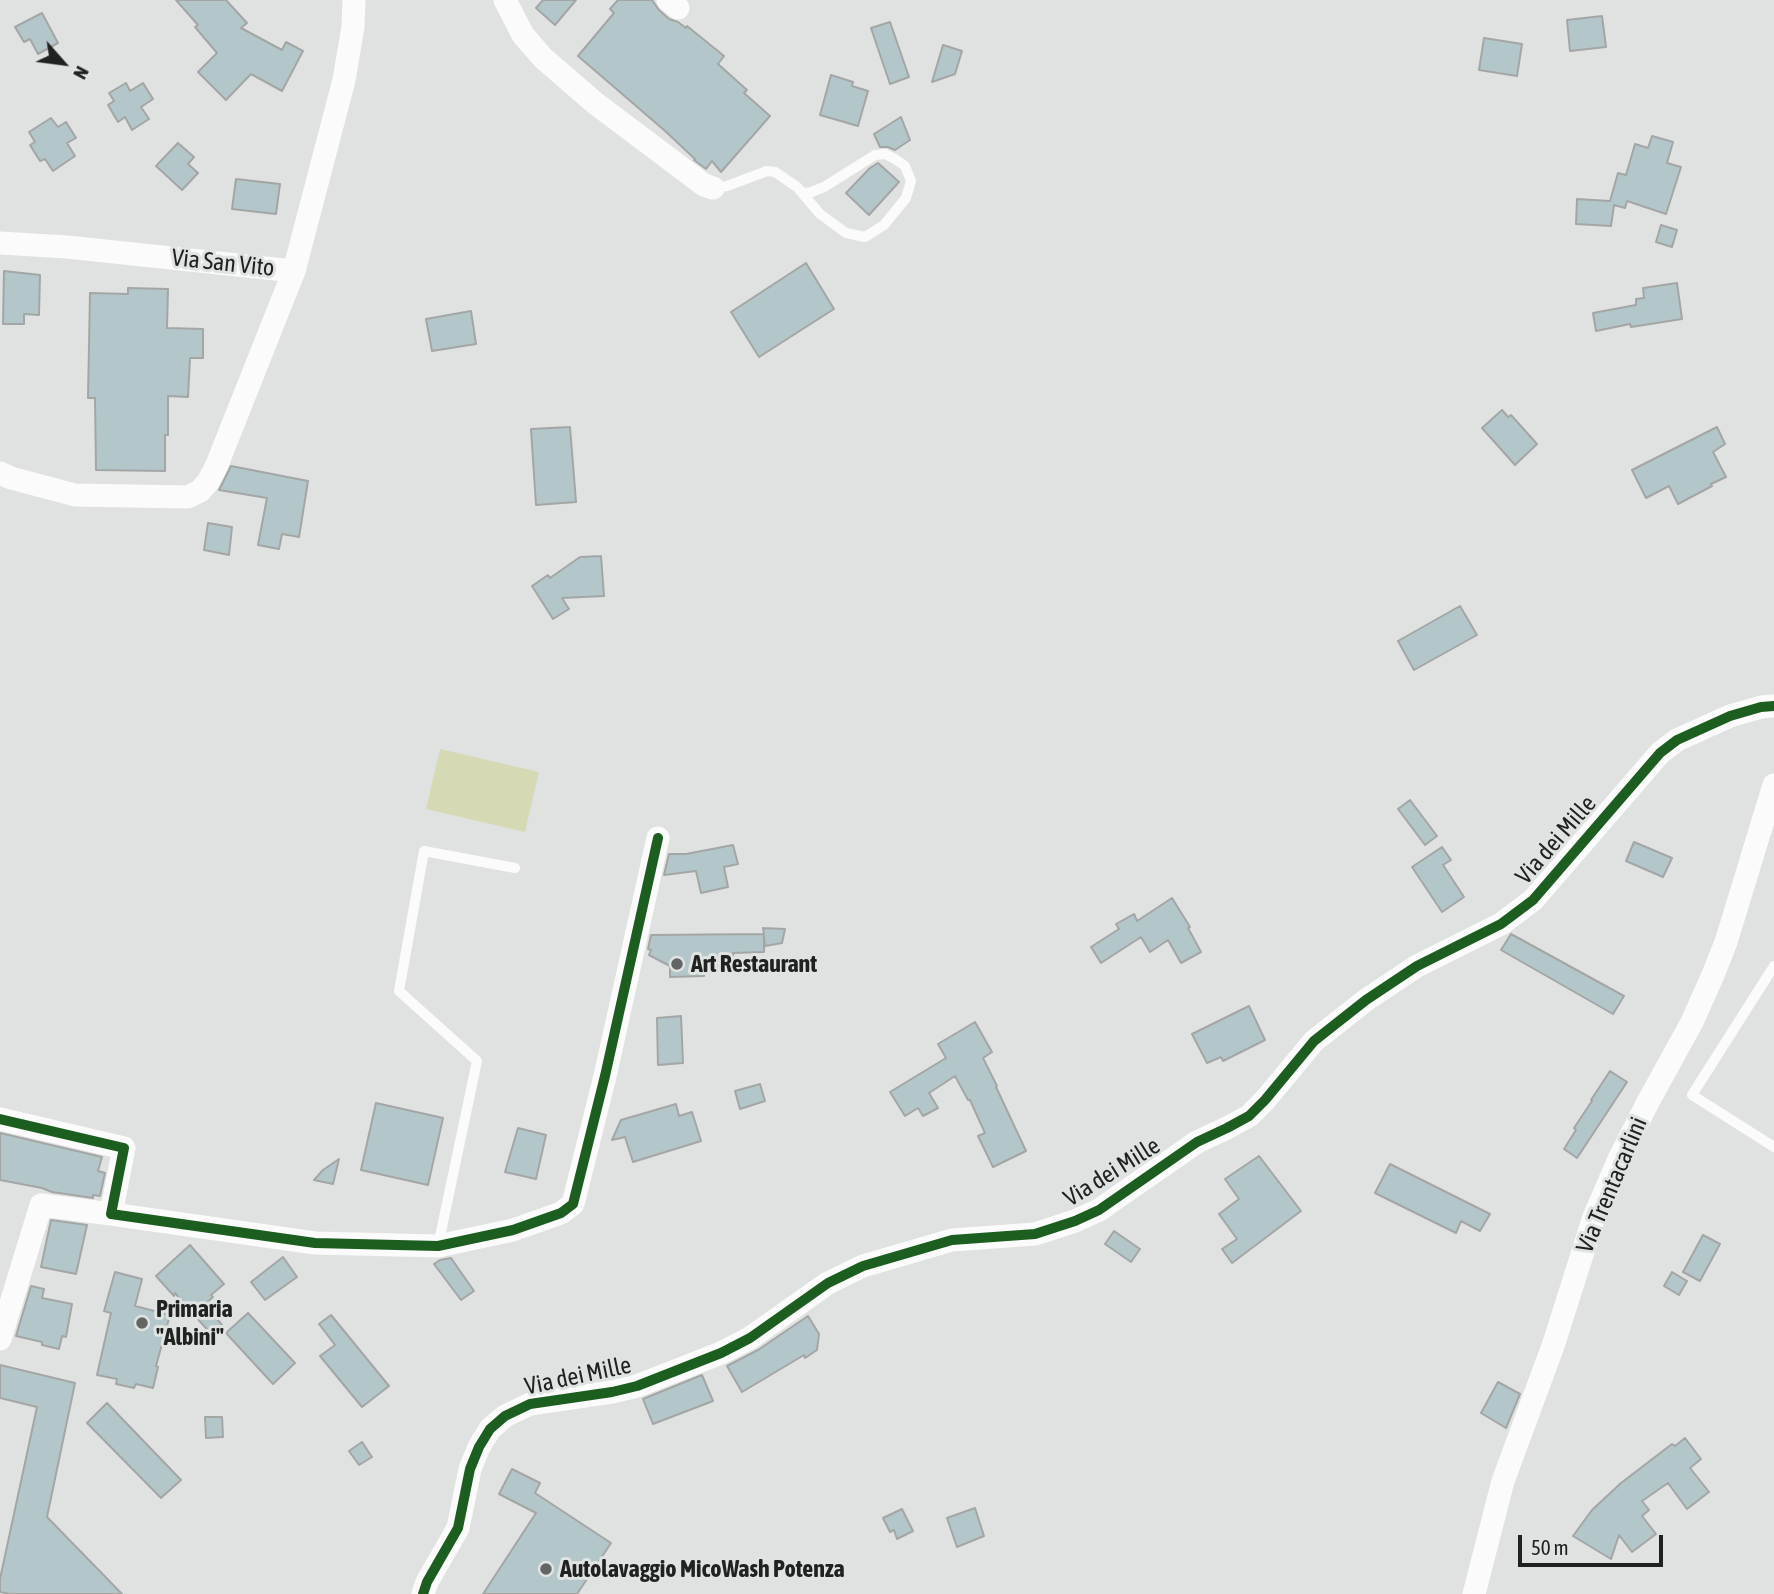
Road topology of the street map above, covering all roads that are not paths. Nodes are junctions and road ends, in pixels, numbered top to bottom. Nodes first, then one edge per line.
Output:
1 (354, 0) edge
2 (505, 0) edge
3 (713, 188) joint
4 (802, 192) junction
5 (0, 243) edge
6 (294, 271) junction
7 (0, 473) edge
8 (1774, 706) edge
9 (1774, 785) edge
10 (658, 838) dead end
11 (515, 868) dead end
12 (1774, 966) edge
13 (0, 1119) edge
14 (1774, 1147) edge
15 (111, 1214) junction
16 (439, 1246) junction
17 (0, 1339) edge
18 (423, 1594) edge
19 (1474, 1594) edge

1 - 6 street, Via San Vito
2 - 3 street
3 - 4 lane
4 - 4 lane
5 - 6 street, Via San Vito
6 - 7 street
8 - 18 street, Via dei Mille
9 - 19 street, Via Trentacarlini
10 - 16 street
11 - 16 lane
12 - 14 lane
13 - 15 street
15 - 16 street
15 - 17 street

